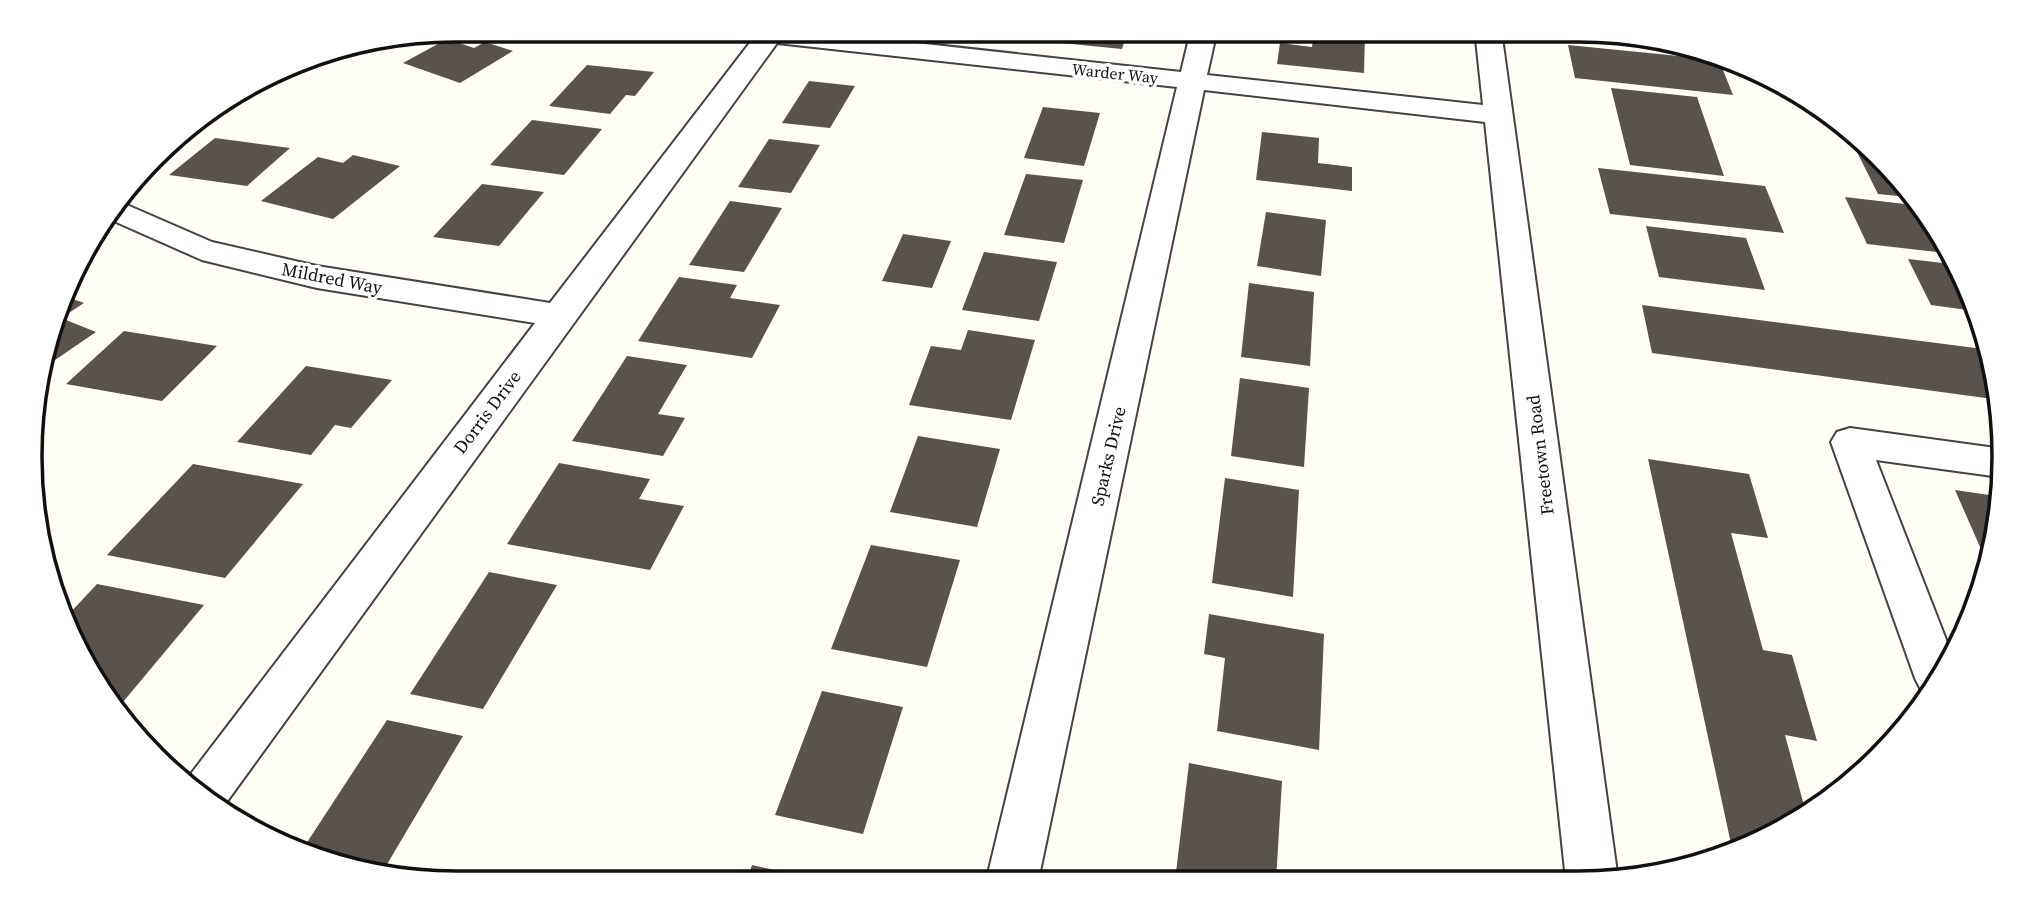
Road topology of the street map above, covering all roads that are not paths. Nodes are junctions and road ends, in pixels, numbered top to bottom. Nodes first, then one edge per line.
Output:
1 (764, 42) edge
2 (857, 42) edge
3 (1201, 42) edge
4 (1490, 42) edge
5 (1193, 81) junction
6 (1499, 115) junction
7 (121, 213) edge
8 (558, 316) junction
9 (1992, 461) edge
10 (1934, 667) edge
11 (208, 788) edge
12 (1014, 871) edge
13 (1591, 871) edge

1 - 8 street, Dorris Drive
2 - 5 street, Warder Way
3 - 5 street, Sparks Drive
4 - 6 street, Freetown Road
5 - 6 street, Warder Way
5 - 12 street, Sparks Drive
6 - 13 street, Freetown Road
7 - 8 street, Mildred Way
8 - 11 street, Dorris Drive
9 - 10 street

